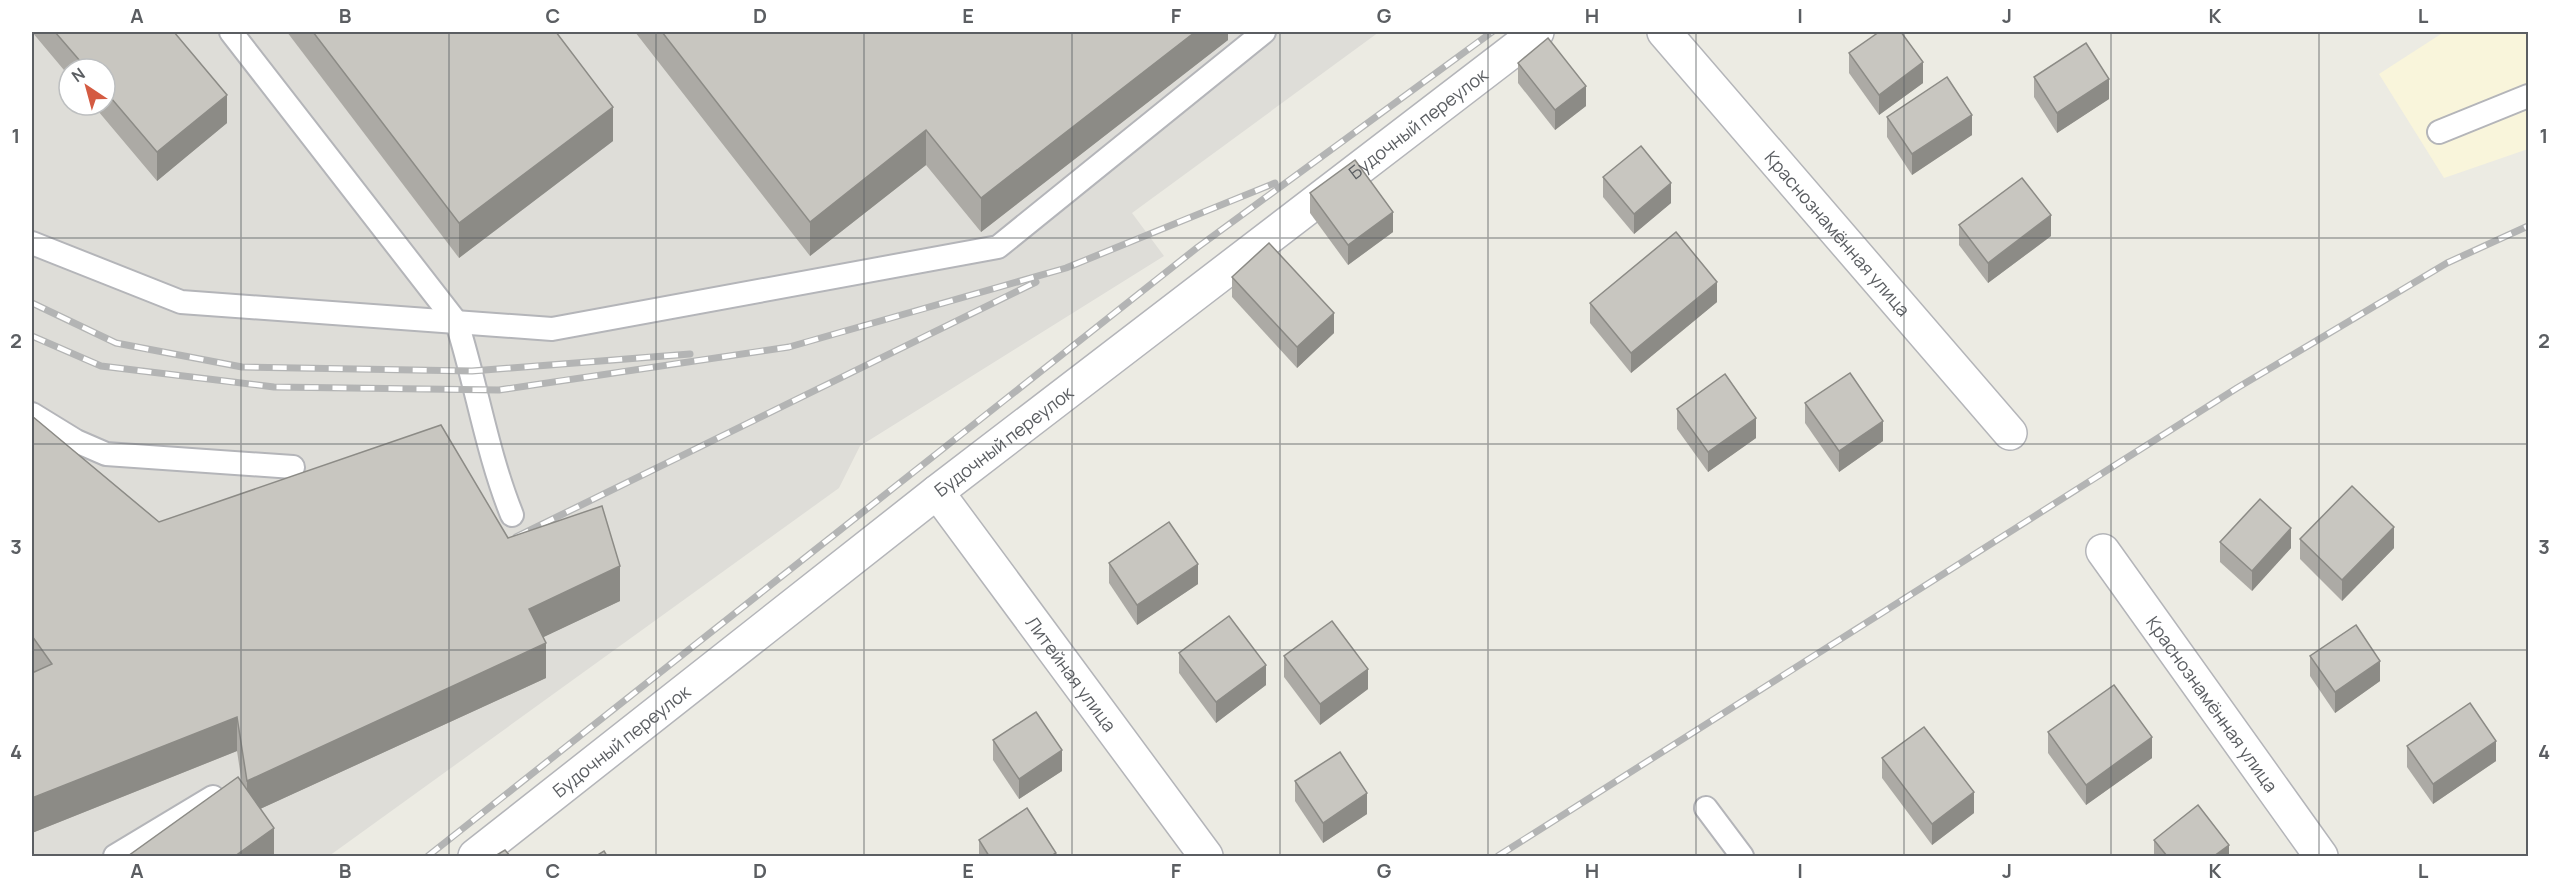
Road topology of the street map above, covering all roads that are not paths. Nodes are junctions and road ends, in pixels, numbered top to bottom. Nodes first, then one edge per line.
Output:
1 (231, 32) edge
2 (1264, 32) edge
3 (1537, 32) edge
4 (1664, 32) edge
5 (2529, 96) edge
6 (2439, 132) dead end
7 (32, 243) edge
8 (457, 323) junction
9 (32, 414) edge
10 (2010, 434) dead end
11 (293, 467) dead end
12 (937, 492) junction
13 (512, 515) dead end
14 (2103, 551) dead end
15 (213, 797) edge
16 (1706, 808) dead end
17 (115, 856) edge
18 (475, 856) edge
19 (1206, 856) edge
20 (1742, 856) edge
21 (2320, 856) edge

1 - 8 lane
2 - 8 lane
3 - 12 street, Будочный переулок
4 - 10 street, Краснознамённая улица
5 - 6 lane
7 - 8 lane
8 - 13 lane
9 - 11 lane
12 - 18 street, Будочный переулок
12 - 19 street, Литейная улица
14 - 21 street, Краснознамённая улица
15 - 17 lane
16 - 20 lane

